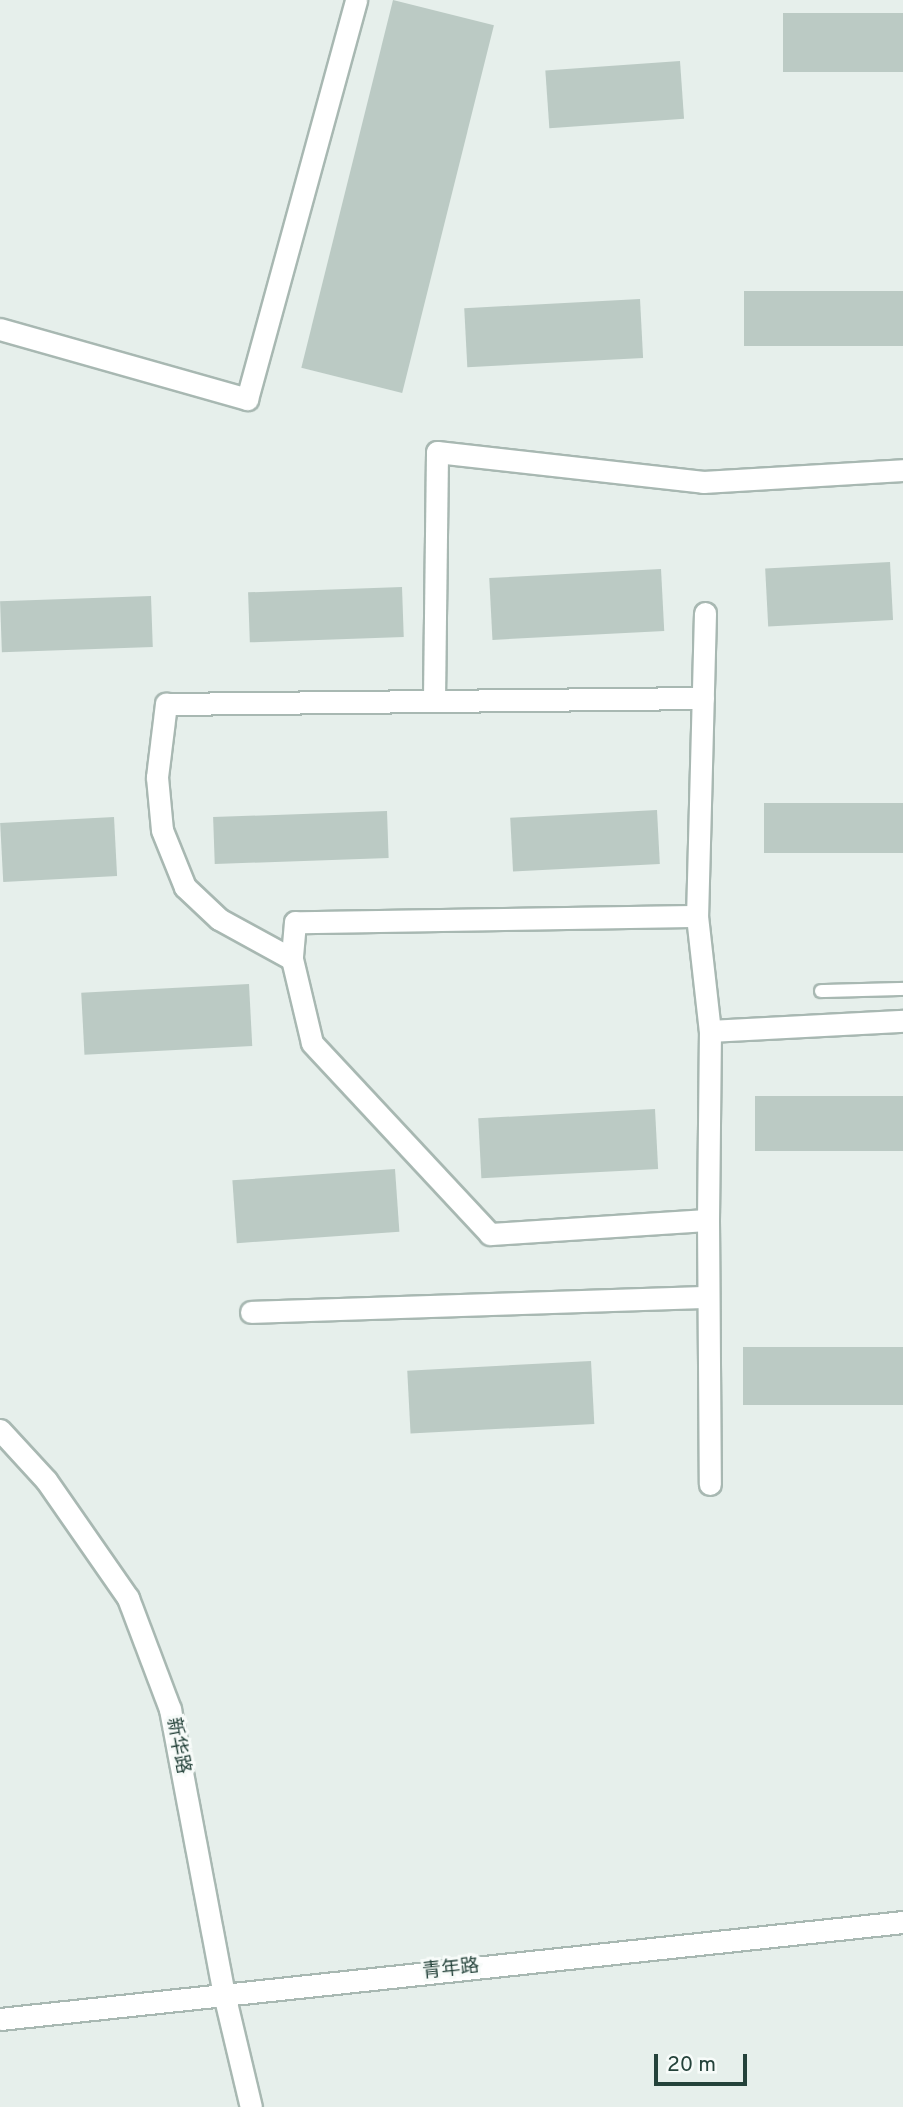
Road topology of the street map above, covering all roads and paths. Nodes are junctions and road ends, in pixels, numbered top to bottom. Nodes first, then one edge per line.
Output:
1 (356, 0) edge
2 (0, 329) edge
3 (903, 470) edge
4 (705, 613) dead end
5 (703, 698) junction
6 (433, 699) junction
7 (697, 916) junction
8 (292, 959) junction
9 (903, 989) edge
10 (821, 991) dead end
11 (903, 1021) edge
12 (710, 1031) junction
13 (708, 1220) junction
14 (708, 1297) junction
15 (251, 1312) dead end
16 (0, 1430) edge
17 (710, 1483) dead end
18 (903, 1922) edge
19 (224, 1994) junction
20 (0, 2019) edge
21 (251, 2107) edge

1 - 2 street
3 - 6 street
4 - 5 street
5 - 6 street
5 - 7 street
6 - 8 street
7 - 8 street
7 - 12 street
8 - 13 street
9 - 10 lane
11 - 12 street
12 - 13 street
13 - 14 street
14 - 15 street
14 - 17 street
16 - 19 street, 新华路
18 - 19 street, 青年路
19 - 20 street, 青年路
19 - 21 street, 新华路

